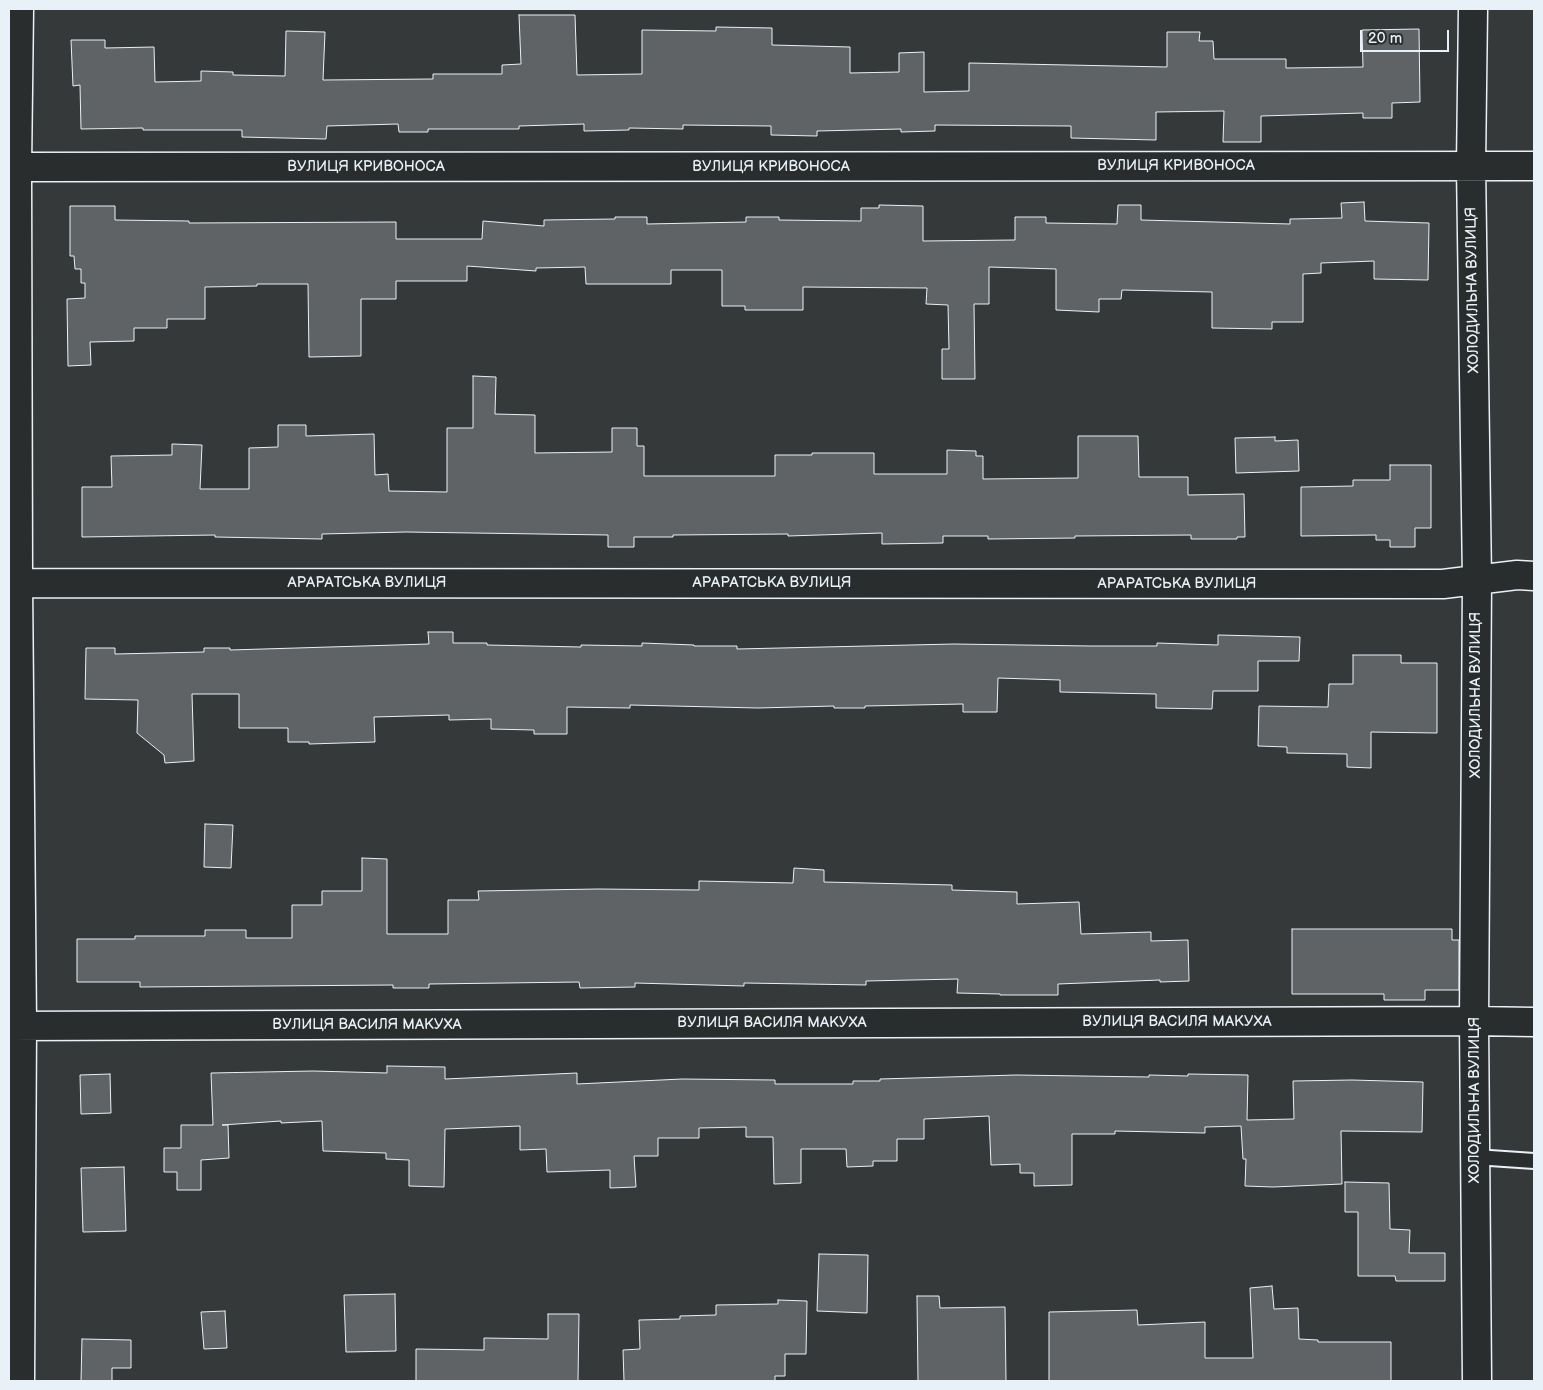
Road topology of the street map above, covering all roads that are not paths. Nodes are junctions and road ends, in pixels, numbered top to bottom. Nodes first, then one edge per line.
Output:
1 (19, 9) edge
2 (1472, 9) edge
3 (1471, 166) junction
4 (1534, 166) edge
5 (13, 167) edge
6 (1534, 576) edge
7 (1477, 580) junction
8 (13, 583) edge
9 (1474, 1021) junction
10 (1534, 1022) edge
11 (15, 1026) edge
12 (1475, 1157) junction
13 (1534, 1161) edge
14 (20, 1381) edge
15 (1477, 1381) edge

1 - 5 street
2 - 3 street, ХОЛОДИЛЬНА ВУЛИЦЯ
3 - 4 street, ВУЛИЦЯ КРИВОНОСА
3 - 5 street, ВУЛИЦЯ КРИВОНОСА
3 - 7 street, ХОЛОДИЛЬНА ВУЛИЦЯ
5 - 8 street
6 - 7 street, АРАРАТСЬКА ВУЛИЦЯ
7 - 8 street, АРАРАТСЬКА ВУЛИЦЯ
7 - 9 street, ХОЛОДИЛЬНА ВУЛИЦЯ
8 - 11 street
9 - 10 street, ВУЛИЦЯ ВАСИЛЯ МАКУХА
9 - 11 street, ВУЛИЦЯ ВАСИЛЯ МАКУХА
9 - 12 street, ХОЛОДИЛЬНА ВУЛИЦЯ
11 - 14 street
12 - 13 lane
12 - 15 street, ХОЛОДИЛЬНА ВУЛИЦЯ

